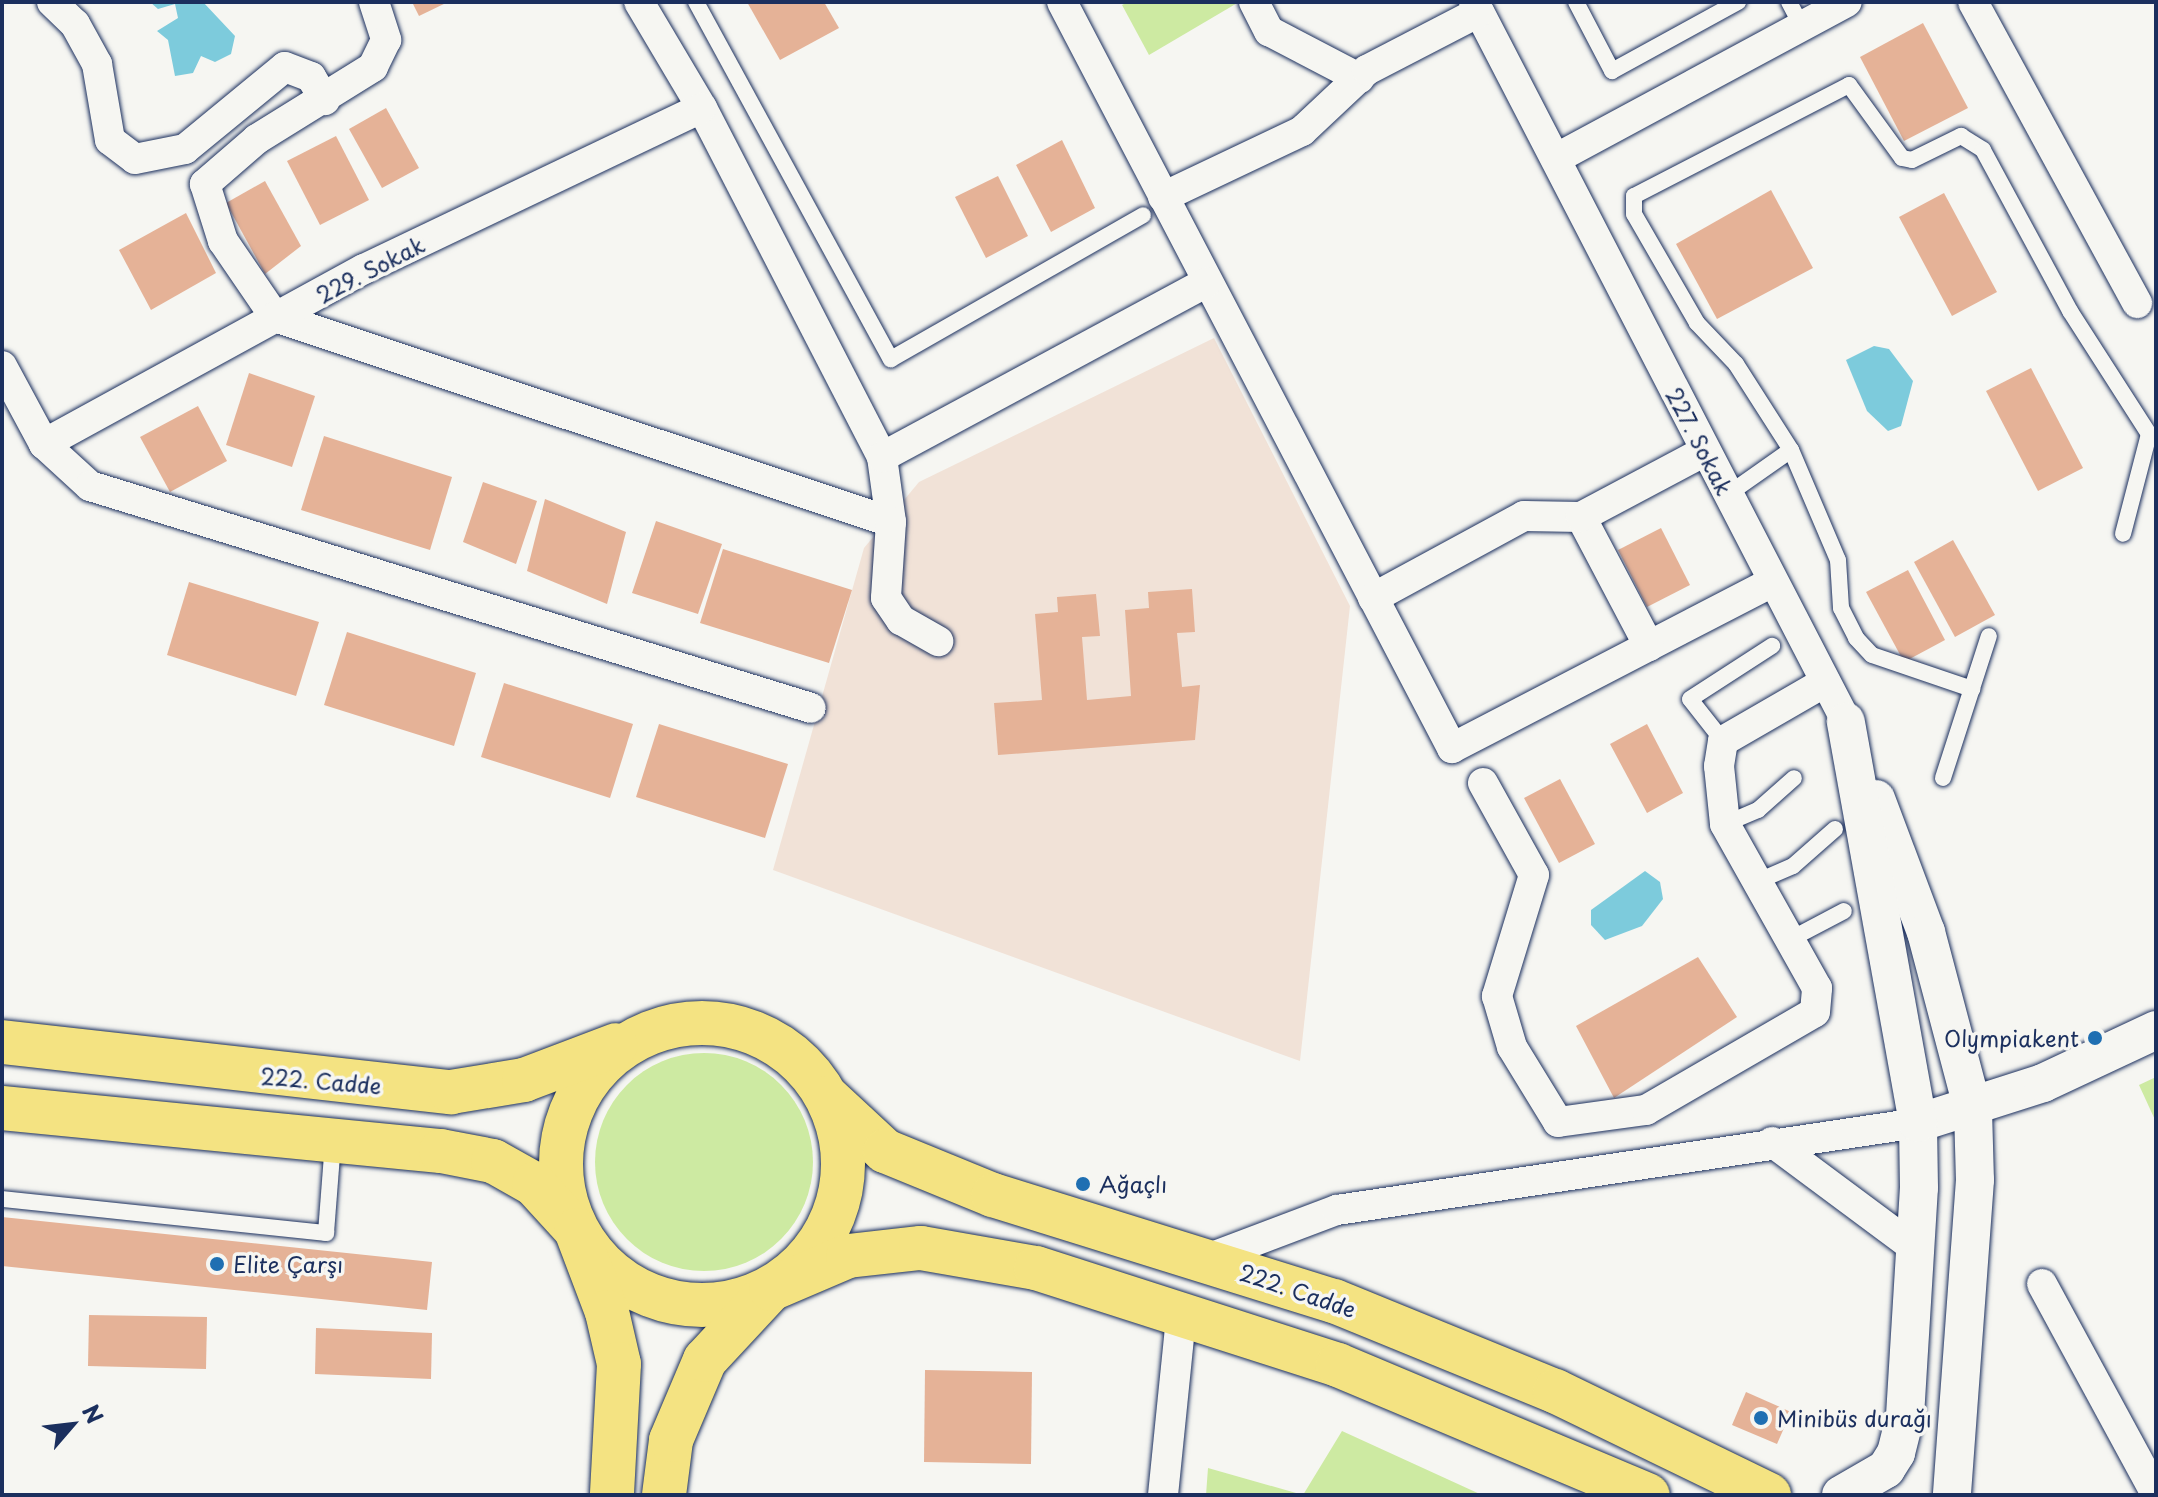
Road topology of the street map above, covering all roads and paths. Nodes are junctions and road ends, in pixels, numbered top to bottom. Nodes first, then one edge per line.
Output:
1 (52, 2) edge
2 (374, 2) edge
3 (639, 2) edge
4 (696, 2) edge
5 (1062, 2) edge
6 (1254, 2) edge
7 (1576, 2) edge
8 (1738, 2) edge
9 (1847, 2) edge
10 (1973, 2) edge
11 (1476, 7) edge
12 (1795, 14) edge
13 (1359, 78) junction
14 (325, 100) junction
15 (702, 108) junction
16 (1557, 158) junction
17 (1153, 206) junction
18 (1207, 282) junction
19 (2137, 303) dead end
20 (275, 317) junction
21 (2, 366) edge
22 (2152, 433) edge
23 (44, 444) junction
24 (1791, 450) junction
25 (1705, 451) junction
26 (882, 457) junction
27 (1727, 495) junction
28 (1581, 517) junction
29 (891, 522) junction
30 (2123, 534) dead end
31 (1772, 582) junction
32 (1373, 598) junction
33 (1989, 636) dead end
34 (938, 641) dead end
35 (1649, 646) junction
36 (1772, 646) dead end
37 (1825, 682) junction
38 (1972, 689) junction
39 (811, 708) dead end
40 (1846, 721) junction
41 (1723, 741) junction
42 (1794, 778) dead end
43 (1943, 778) dead end
44 (1483, 783) dead end
45 (1725, 824) junction
46 (1835, 829) dead end
47 (1756, 882) junction
48 (1844, 911) dead end
49 (1789, 940) junction
50 (2156, 1030) edge
51 (633, 1039) junction
52 (2, 1042) edge
53 (828, 1098) junction
54 (2, 1108) edge
55 (1973, 1110) junction
56 (1918, 1123) junction
57 (333, 1141) junction
58 (1772, 1142) junction
59 (2, 1199) edge
60 (576, 1230) junction
61 (1916, 1249) junction
62 (1207, 1259) junction
63 (2042, 1284) dead end
64 (771, 1289) junction
65 (1181, 1319) junction
66 (2156, 1494) edge
67 (612, 1495) edge
68 (664, 1495) edge
69 (1163, 1495) edge
70 (1648, 1495) edge
71 (1769, 1495) edge
72 (1841, 1495) edge
73 (1952, 1495) edge

1 - 14 street
2 - 14 street
3 - 15 street
4 - 17 lane
5 - 17 street
6 - 13 street
7 - 8 lane
9 - 12 street
10 - 19 street
11 - 13 street
11 - 16 street, 227. Sokak
12 - 16 street
13 - 17 street
14 - 20 street
15 - 20 street, 229. Sokak
15 - 26 street
16 - 25 street, 227. Sokak
17 - 18 street
18 - 26 street
18 - 32 street
20 - 23 street, 229. Sokak
20 - 29 street
21 - 23 street
22 - 24 lane
22 - 30 lane
23 - 39 street
24 - 27 lane
24 - 38 lane
25 - 27 street, 227. Sokak
25 - 28 street
26 - 29 street
27 - 31 street, 227. Sokak
28 - 32 street
28 - 35 street
29 - 34 street
31 - 35 street
31 - 37 street, 227. Sokak
32 - 35 street
33 - 38 lane
36 - 41 lane
37 - 40 street, 227. Sokak
37 - 41 street
38 - 43 lane
40 - 55 street
40 - 56 street
41 - 45 street
42 - 45 lane
44 - 49 street
45 - 47 street
46 - 47 lane
47 - 49 street
48 - 49 lane
50 - 55 street
51 - 52 main road, 222. Cadde
51 - 53 main road
51 - 60 main road
53 - 62 main road, 222. Cadde
53 - 64 main road
54 - 57 main road
55 - 56 street
55 - 73 street
56 - 58 street
56 - 61 street
57 - 59 lane
57 - 60 main road
58 - 61 street
58 - 62 street
60 - 64 main road
60 - 67 main road
61 - 72 street
62 - 71 main road, 222. Cadde
63 - 66 street
64 - 65 main road
64 - 68 main road
65 - 69 street
65 - 70 main road

